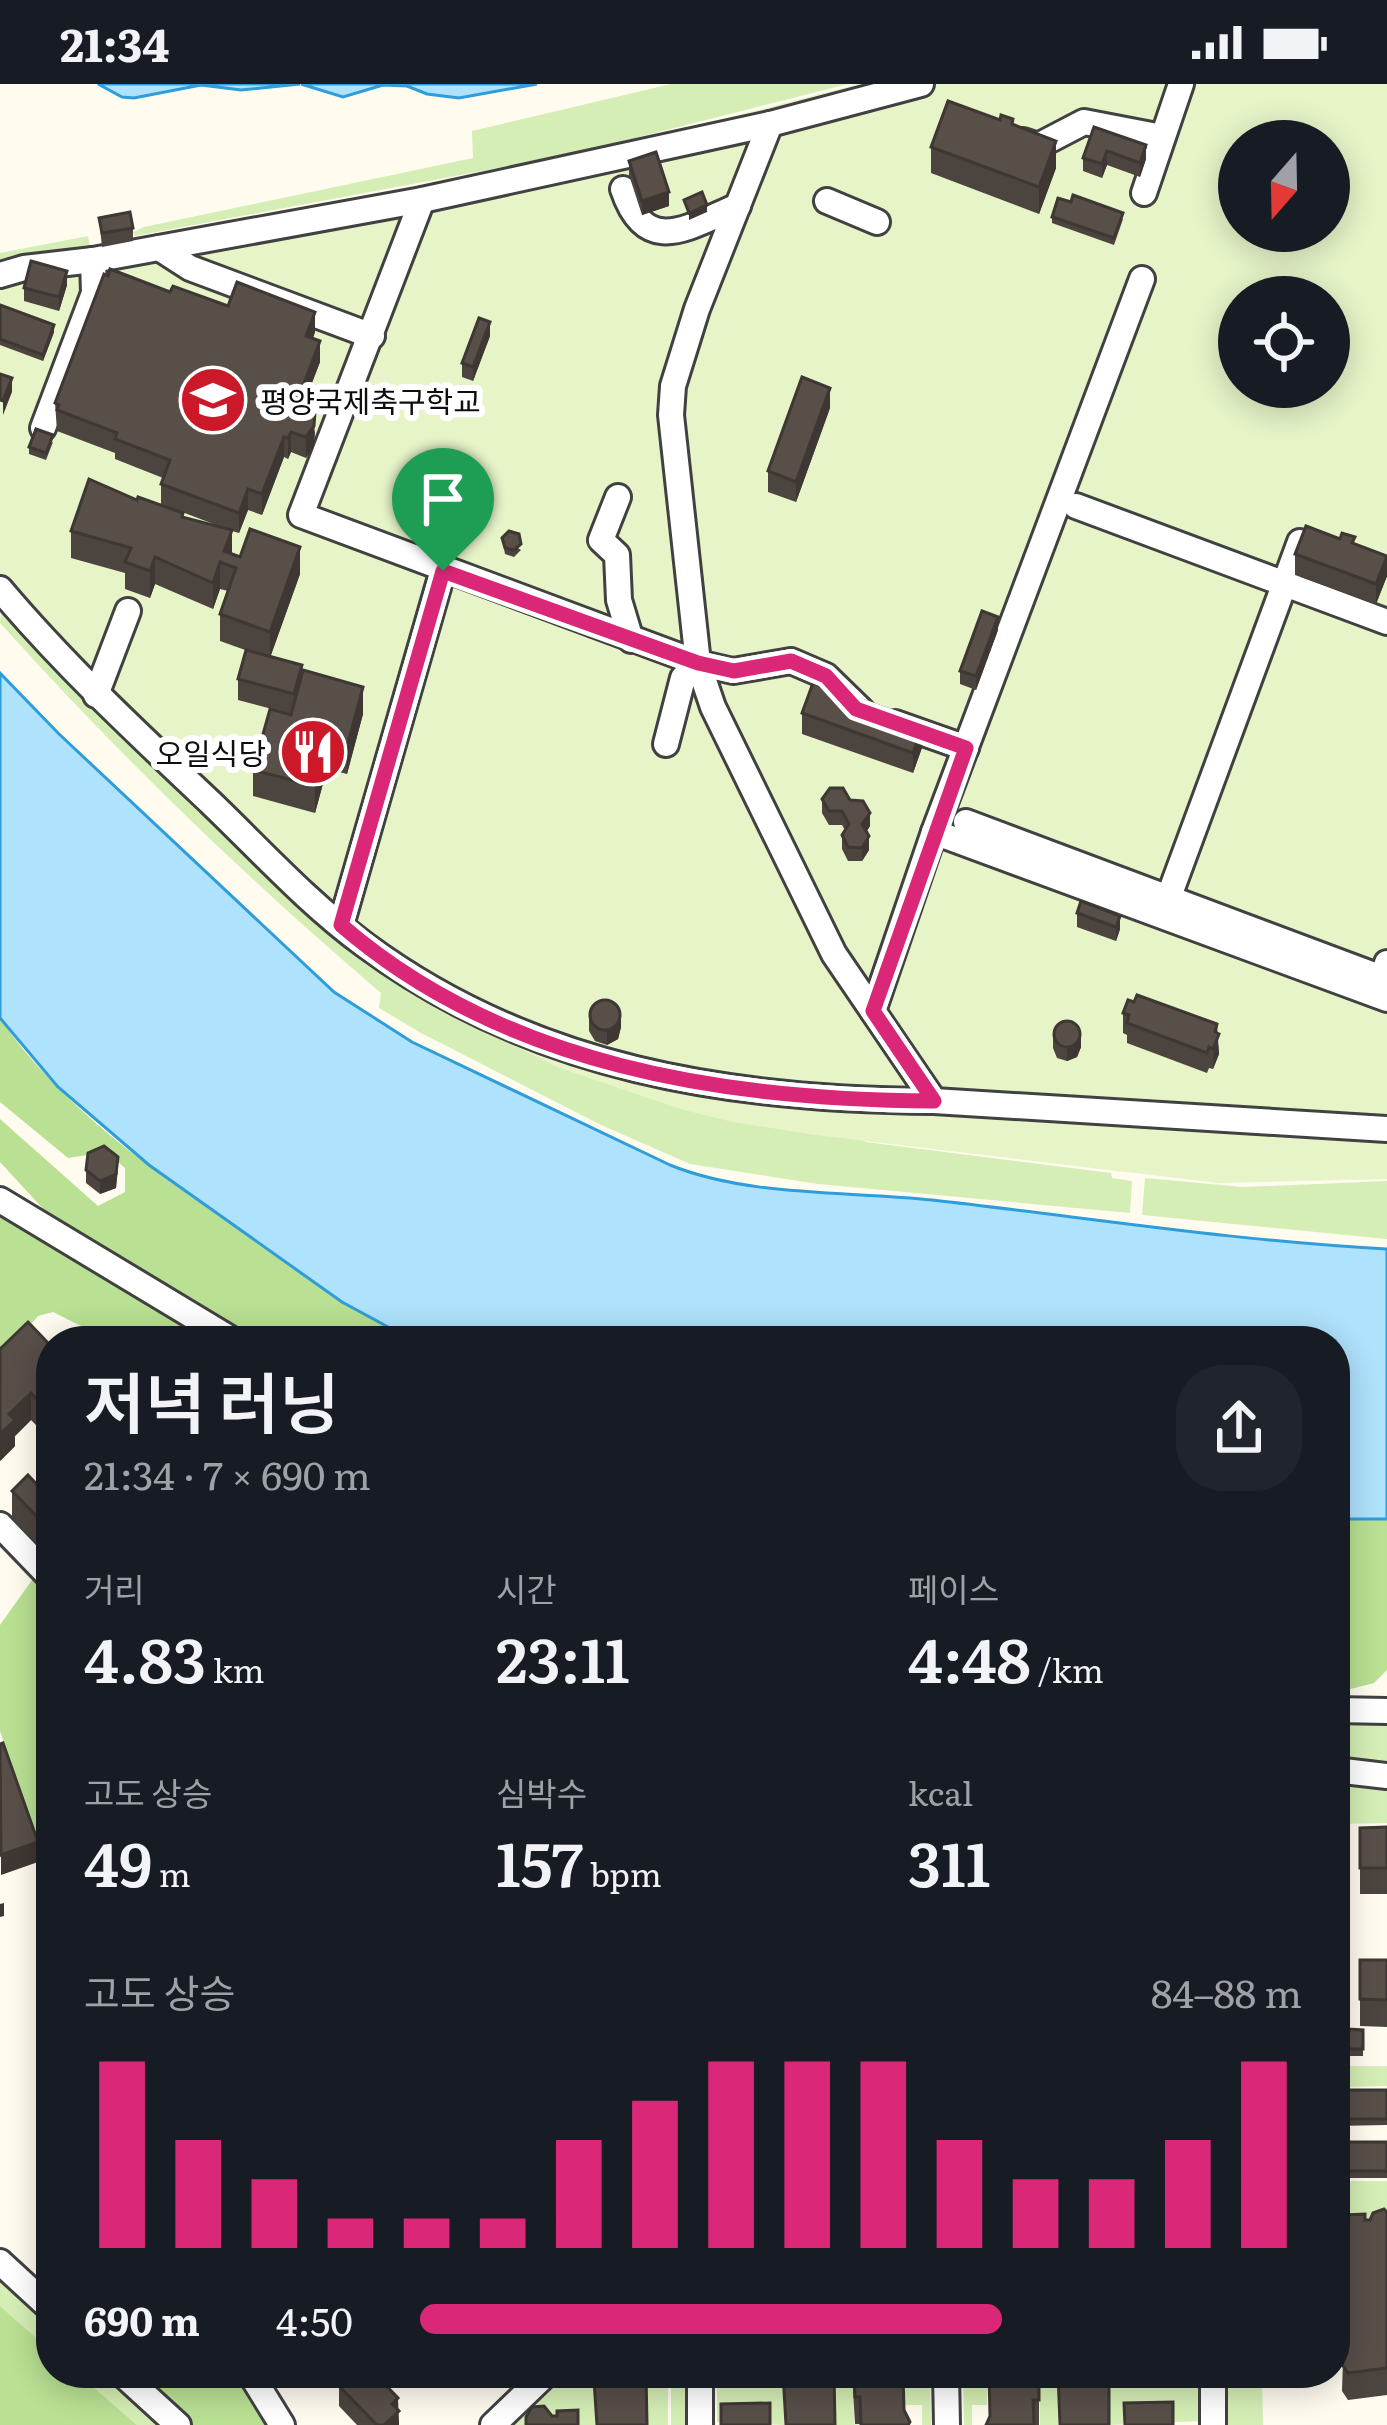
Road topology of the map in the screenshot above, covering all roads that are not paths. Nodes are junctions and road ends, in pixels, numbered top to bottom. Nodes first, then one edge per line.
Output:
1 (921, 84) edge
2 (1181, 84) edge
3 (770, 124) junction
4 (998, 131) edge
5 (1162, 137) junction
6 (623, 189) dead end
7 (1144, 194) dead end
8 (422, 200) junction
9 (827, 201) dead end
10 (737, 206) junction
11 (877, 222) dead end
12 (159, 248) junction
13 (93, 260) junction
14 (0, 275) edge
15 (1142, 279) dead end
16 (372, 336) junction
17 (44, 428) edge
18 (618, 497) dead end
19 (1076, 506) dead end
20 (1300, 542) edge
21 (443, 571) junction
22 (1282, 584) junction
23 (0, 589) edge
24 (128, 610) dead end
25 (1387, 622) edge
26 (631, 640) junction
27 (698, 663) junction
28 (96, 695) junction
29 (666, 744) dead end
30 (966, 748) junction
31 (966, 822) dead end
32 (934, 832) junction
33 (1168, 899) junction
34 (341, 925) junction
35 (1387, 963) edge
36 (1387, 999) edge
37 (873, 1011) junction
38 (934, 1101) junction
39 (1387, 1129) edge
40 (0, 1200) edge
41 (209, 1326) edge
42 (0, 1526) edge
43 (36, 1563) edge
44 (1350, 1710) edge
45 (1387, 1711) edge
46 (1350, 1772) edge
47 (1387, 1776) edge
48 (0, 2262) edge
49 (36, 2295) edge
50 (137, 2388) edge
51 (259, 2388) edge
52 (531, 2388) edge
53 (700, 2388) edge
54 (946, 2388) edge
55 (1213, 2388) edge
56 (178, 2425) edge
57 (282, 2425) edge
58 (493, 2425) edge
59 (700, 2425) edge
60 (947, 2425) edge
61 (1214, 2425) edge

1 - 3 street
2 - 5 street
3 - 8 street
3 - 10 street
4 - 5 street
5 - 7 street
6 - 10 street
8 - 12 street
8 - 16 street
9 - 11 street
10 - 27 street
12 - 13 street
12 - 16 street
13 - 14 street
13 - 17 street
15 - 30 street
16 - 21 street
18 - 26 street
19 - 22 street
20 - 22 street
21 - 26 street
21 - 34 street
22 - 25 street
22 - 33 street
23 - 28 street
24 - 28 street
26 - 27 street
27 - 29 street
27 - 30 street
27 - 37 street
28 - 34 street
30 - 32 street
31 - 33 street
32 - 36 street
32 - 37 street
33 - 35 street
34 - 38 street
37 - 38 street
38 - 39 street
40 - 41 street
42 - 43 street
44 - 45 street
46 - 47 street
48 - 49 street
50 - 56 street
51 - 57 street
52 - 58 street
53 - 59 street
54 - 60 street
55 - 61 street

